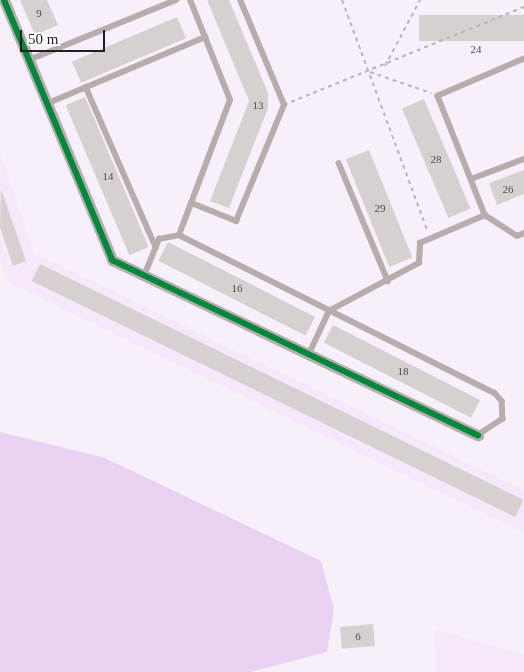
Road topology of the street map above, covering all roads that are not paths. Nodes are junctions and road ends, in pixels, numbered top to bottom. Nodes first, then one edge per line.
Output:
1 (4, 0) edge
2 (176, 0) edge
3 (190, 0) edge
4 (240, 0) edge
5 (205, 37) junction
6 (524, 59) edge
7 (29, 60) junction
8 (86, 87) junction
9 (46, 104) junction
10 (524, 158) edge
11 (338, 163) dead end
12 (471, 179) junction
13 (192, 203) junction
14 (486, 215) junction
15 (524, 233) edge
16 (179, 235) junction
17 (156, 246) junction
18 (144, 276) junction
19 (388, 281) junction
20 (329, 310) junction
21 (309, 354) junction
22 (478, 435) joint

1 - 7 street
2 - 7 lane
3 - 5 lane
4 - 13 lane
5 - 8 lane
5 - 13 lane
6 - 12 lane
7 - 9 street
8 - 9 lane
8 - 17 lane
9 - 18 street
10 - 12 lane
11 - 19 lane
12 - 14 lane
13 - 16 lane
14 - 15 lane
14 - 19 lane
16 - 17 lane
16 - 20 lane
17 - 18 lane
18 - 21 street
19 - 20 lane
20 - 21 lane
20 - 22 lane
21 - 22 street

